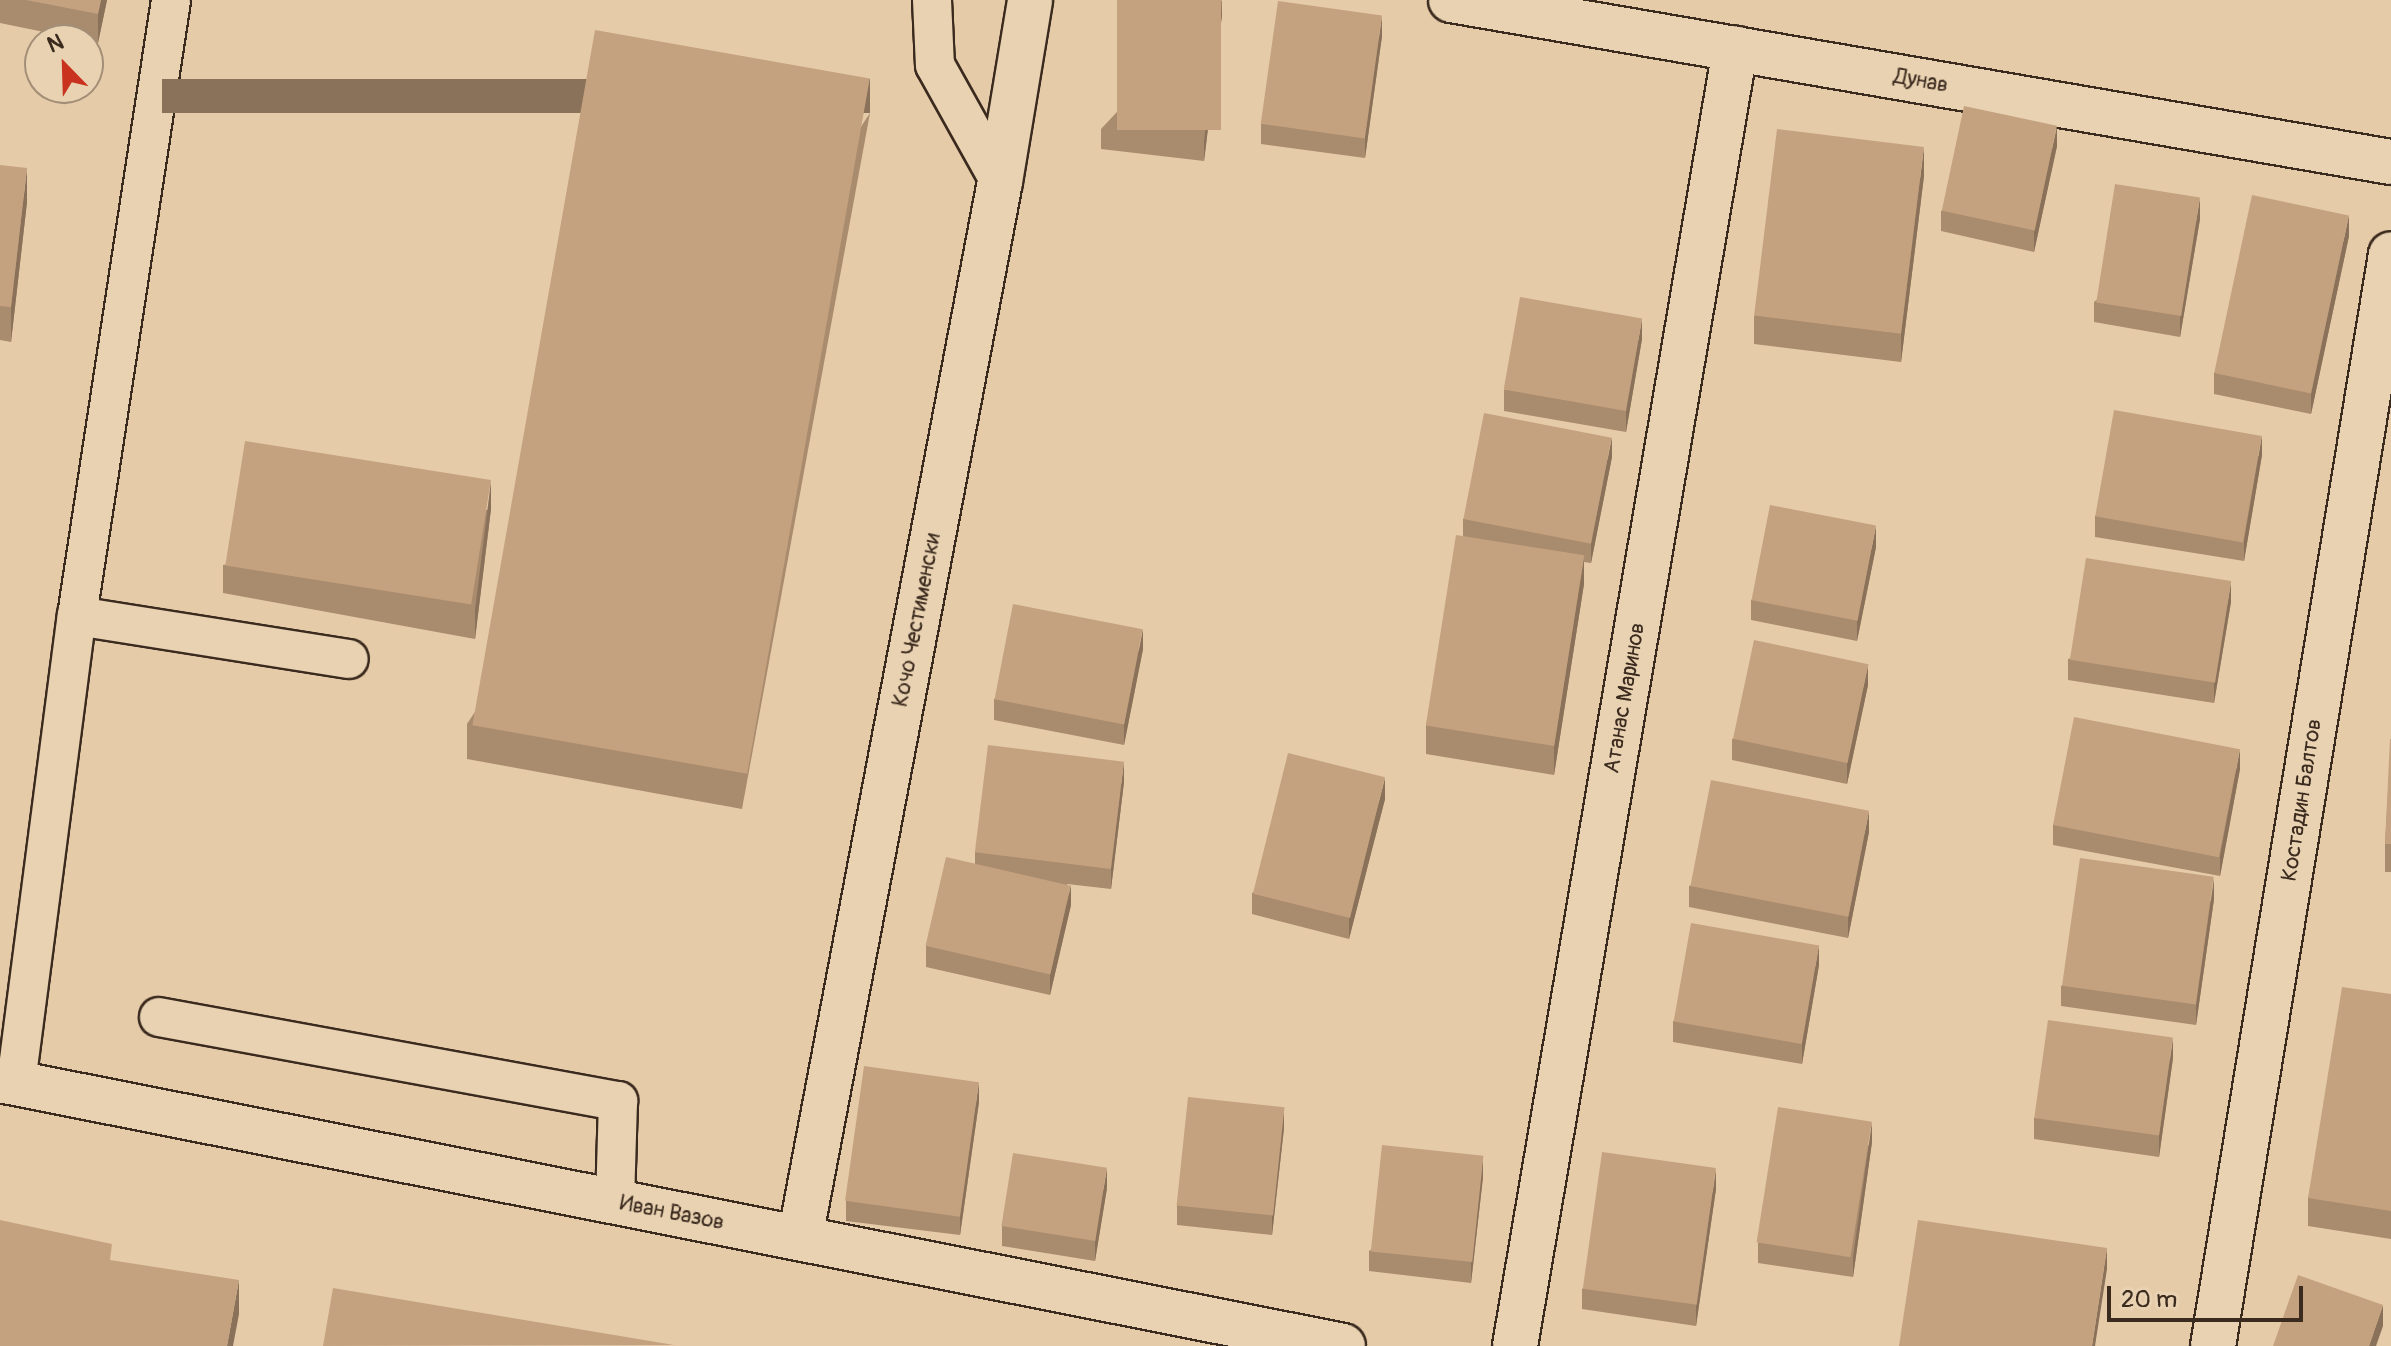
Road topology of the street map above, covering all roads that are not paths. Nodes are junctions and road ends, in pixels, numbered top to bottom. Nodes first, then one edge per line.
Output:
1 (171, 0) edge
2 (932, 0) edge
3 (1030, 0) edge
4 (1451, 0) edge
5 (1735, 49) junction
6 (2391, 162) edge
7 (1000, 182) junction
8 (2391, 254) edge
9 (77, 616) junction
10 (349, 659) dead end
11 (159, 1017) dead end
12 (8, 1081) edge
13 (615, 1202) junction
14 (800, 1238) junction
15 (1343, 1346) edge
16 (1515, 1346) edge
17 (2213, 1346) edge

1 - 9 lane
2 - 7 lane
3 - 7 street, Кочо Честименски
4 - 5 street, Дунав
5 - 6 street, Дунав
5 - 16 street, Атанас Маринов
7 - 14 street, Кочо Честименски
8 - 17 street, Костадин Балтов
9 - 10 lane
9 - 12 lane
11 - 13 lane
12 - 13 street, Иван Вазов
13 - 14 street, Иван Вазов
14 - 15 street, Иван Вазов

